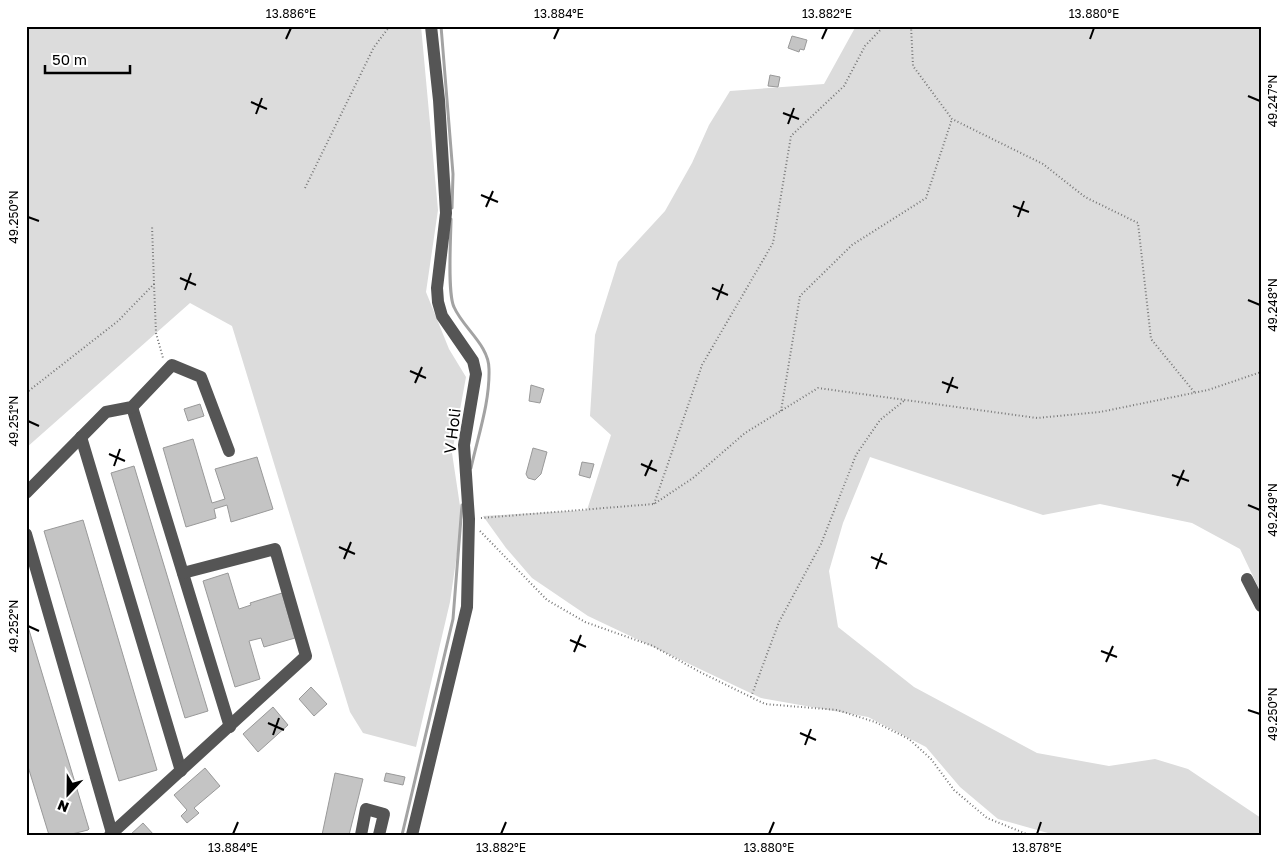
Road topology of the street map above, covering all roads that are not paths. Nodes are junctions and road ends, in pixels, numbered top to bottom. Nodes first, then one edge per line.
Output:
1 (431, 26) edge
2 (132, 406) junction
3 (81, 437) junction
4 (229, 451) dead end
5 (26, 493) edge
6 (26, 534) edge
7 (183, 573) junction
8 (1247, 580) dead end
9 (1261, 606) edge
10 (230, 728) junction
11 (181, 771) junction
12 (111, 834) edge
13 (361, 835) edge
14 (379, 835) edge
15 (412, 835) edge

1 - 15 street, V Holi
2 - 3 street
2 - 4 street
2 - 7 street
3 - 5 street
3 - 11 street
6 - 12 street
7 - 10 street
7 - 10 street
8 - 9 street
10 - 11 street
11 - 12 street
13 - 14 street

